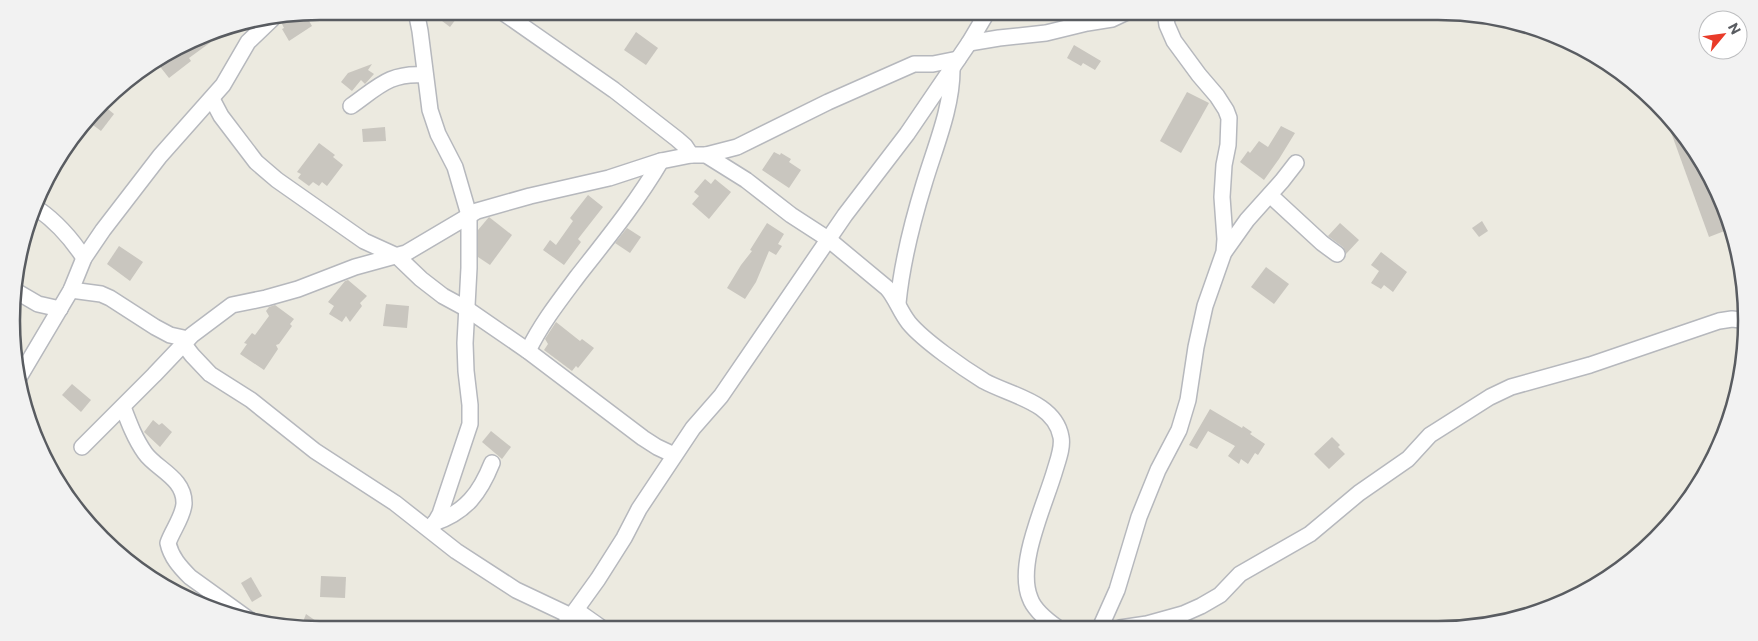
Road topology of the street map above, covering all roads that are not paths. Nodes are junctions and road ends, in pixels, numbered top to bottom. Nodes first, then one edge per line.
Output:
1 (418, 20) edge
2 (514, 20) edge
3 (983, 20) edge
4 (1112, 20) edge
5 (1166, 20) edge
6 (265, 25) edge
7 (969, 43) junction
8 (955, 64) junction
9 (425, 75) junction
10 (212, 98) junction
11 (351, 106) dead end
12 (691, 155) junction
13 (706, 156) junction
14 (661, 161) junction
15 (1296, 163) dead end
16 (1270, 195) junction
17 (41, 211) edge
18 (469, 215) junction
19 (828, 240) junction
20 (1224, 252) junction
21 (1337, 254) dead end
22 (397, 256) junction
23 (84, 258) junction
24 (71, 290) junction
25 (22, 294) edge
26 (898, 303) junction
27 (60, 309) junction
28 (467, 309) junction
29 (1738, 320) edge
30 (185, 341) junction
31 (528, 351) junction
32 (24, 369) edge
33 (122, 407) junction
34 (82, 447) dead end
35 (674, 455) junction
36 (492, 463) dead end
37 (433, 527) junction
38 (233, 608) edge
39 (573, 613) junction
40 (568, 621) edge
41 (588, 621) edge
42 (1049, 621) edge
43 (1103, 621) edge
44 (1157, 621) edge

1 - 9 street
2 - 12 street
3 - 7 street
4 - 7 street
5 - 20 street
6 - 10 street
7 - 8 street
8 - 13 street
8 - 19 street
8 - 26 street
9 - 11 street
9 - 18 street
10 - 22 street
10 - 23 street
12 - 13 street
12 - 14 street
13 - 19 street
14 - 18 street
14 - 31 street
15 - 16 street
16 - 20 street
16 - 21 street
17 - 23 street
18 - 22 street
18 - 28 street
19 - 26 street
19 - 35 street
20 - 43 street
22 - 28 street
22 - 30 street
23 - 24 street
24 - 27 street
24 - 30 street
25 - 27 street
26 - 42 street
27 - 32 street
28 - 31 street
28 - 37 street
29 - 44 street
30 - 33 street
30 - 37 street
31 - 35 street
33 - 34 street
33 - 38 street
35 - 39 street
36 - 37 street
37 - 39 street
39 - 40 street
39 - 41 street

